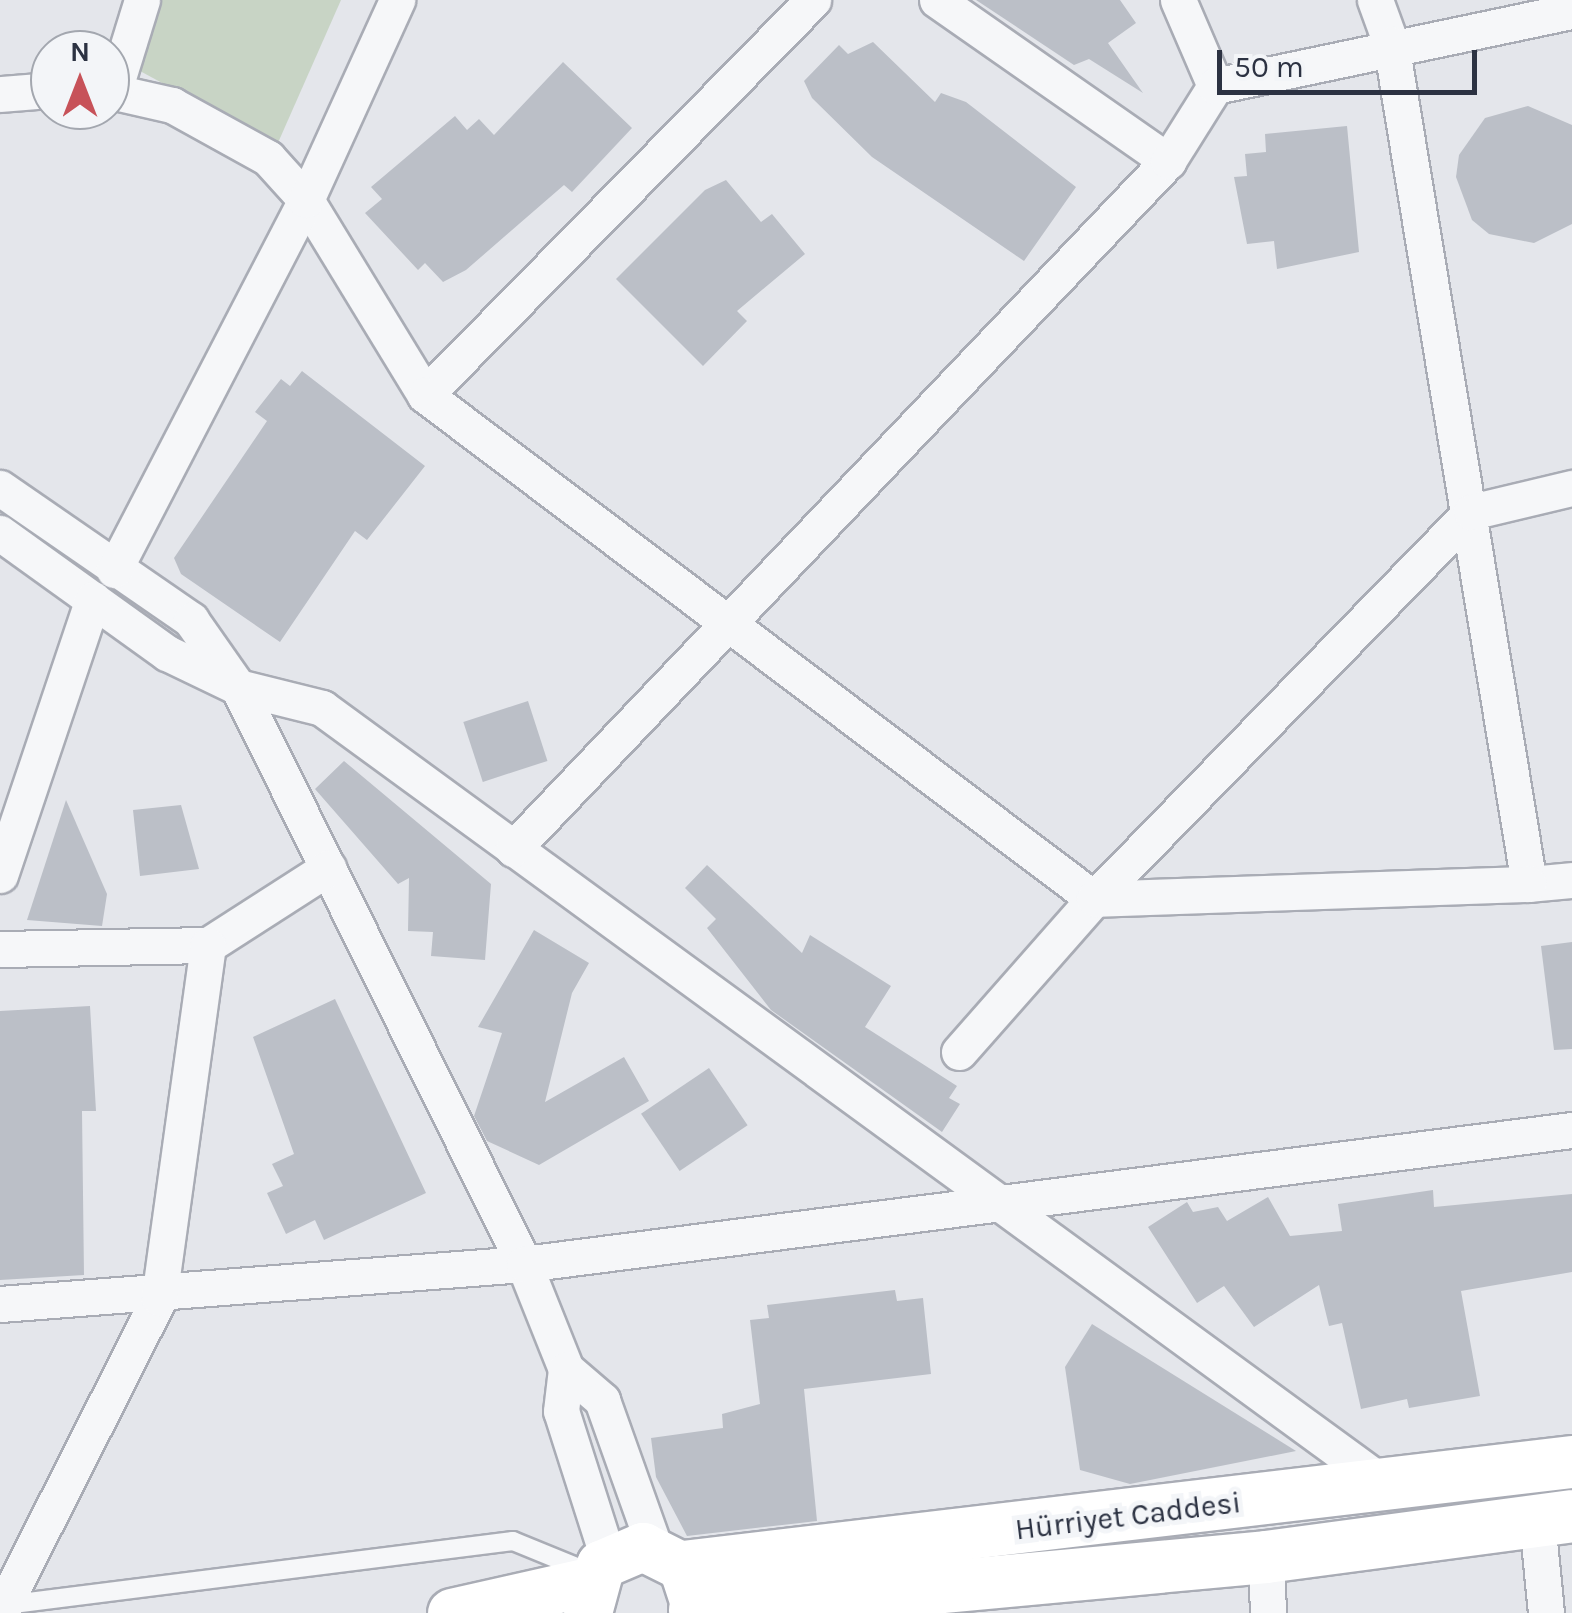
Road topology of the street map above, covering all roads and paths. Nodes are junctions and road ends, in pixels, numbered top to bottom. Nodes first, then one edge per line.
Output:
1 (142, 0) edge
2 (397, 0) edge
3 (813, 0) edge
4 (937, 0) edge
5 (1178, 0) edge
6 (1375, 0) edge
7 (1572, 11) edge
8 (130, 36) edge
9 (1390, 44) junction
10 (1214, 86) junction
11 (30, 92) edge
12 (0, 94) edge
13 (130, 97) edge
14 (1168, 160) junction
15 (306, 200) junction
16 (426, 395) junction
17 (0, 488) edge
18 (1572, 488) edge
19 (1470, 512) junction
20 (0, 532) edge
21 (114, 570) junction
22 (93, 600) junction
23 (729, 620) junction
24 (238, 687) junction
25 (514, 848) junction
26 (328, 868) junction
27 (0, 874) edge
28 (1572, 880) edge
29 (1529, 884) junction
30 (1094, 899) junction
31 (208, 945) junction
32 (0, 949) edge
33 (959, 1052) dead end
34 (1572, 1130) edge
35 (998, 1210) junction
36 (524, 1264) junction
37 (159, 1298) junction
38 (0, 1304) edge
39 (566, 1369) junction
40 (1572, 1462) edge
41 (1387, 1486) junction
42 (1555, 1518) edge
43 (1266, 1557) junction
44 (595, 1582) edge
45 (682, 1584) edge
46 (2, 1609) edge
47 (452, 1613) edge
48 (1268, 1613) edge
49 (1546, 1613) edge

1 - 8 street
2 - 15 street
3 - 16 street
4 - 14 street
5 - 10 street
6 - 9 street
7 - 9 street
9 - 10 street
9 - 19 street
10 - 14 street
11 - 12 street
13 - 15 street
14 - 23 street
15 - 16 street
15 - 21 street
16 - 23 street
17 - 21 street
18 - 19 street
19 - 29 street
19 - 30 street
20 - 22 street
21 - 24 street
22 - 24 street
22 - 27 street
23 - 25 street
23 - 30 street
24 - 25 street
24 - 26 street
25 - 35 street
26 - 31 street
26 - 36 street
28 - 29 street
29 - 30 street
30 - 33 street
31 - 32 street
31 - 37 street
34 - 35 street
35 - 36 street
35 - 41 street
36 - 37 street
36 - 39 street
37 - 38 street
37 - 46 street
39 - 44 street
39 - 45 street
40 - 41 main road, Hürriyet Caddesi
41 - 45 main road, Hürriyet Caddesi
42 - 43 main road, Hürriyet Caddesi
42 - 49 street
43 - 45 main road, Hürriyet Caddesi
43 - 48 street
44 - 45 main road
44 - 46 lane
44 - 47 main road

